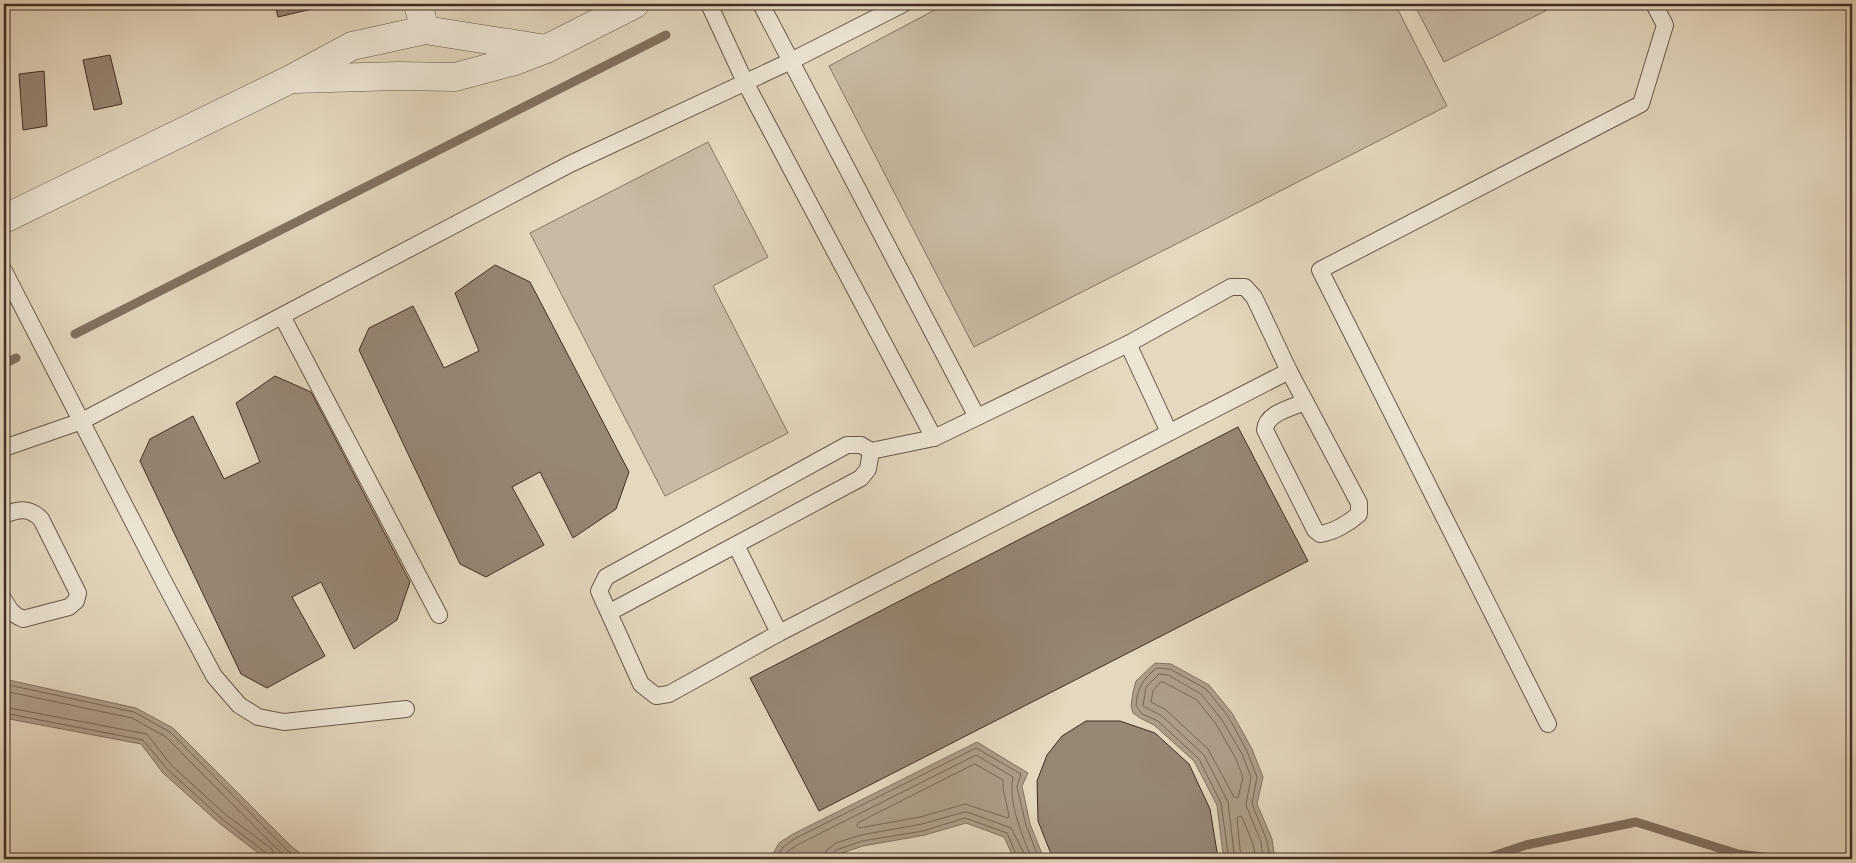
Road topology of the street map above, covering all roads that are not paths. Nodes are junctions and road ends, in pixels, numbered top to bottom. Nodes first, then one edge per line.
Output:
1 (418, 4) edge
2 (635, 4) edge
3 (709, 4) edge
4 (761, 4) edge
5 (903, 4) edge
6 (1654, 4) edge
7 (425, 30) junction
8 (546, 50) junction
9 (791, 61) junction
10 (291, 79) junction
11 (745, 82) junction
12 (4, 219) edge
13 (4, 271) edge
14 (282, 316) junction
15 (1128, 344) junction
16 (1288, 371) junction
17 (1305, 402) junction
18 (977, 417) junction
19 (82, 421) junction
20 (1169, 432) junction
21 (934, 438) junction
22 (4, 448) edge
23 (871, 451) junction
24 (4, 513) edge
25 (736, 545) junction
26 (4, 600) edge
27 (610, 612) junction
28 (439, 615) dead end
29 (779, 633) junction
30 (406, 709) dead end
31 (1548, 724) dead end

1 - 7 street
2 - 8 street
3 - 11 lane
4 - 9 lane
5 - 9 lane
6 - 31 lane
7 - 8 street
7 - 10 street
8 - 10 street
9 - 11 lane
9 - 18 lane
10 - 12 street
11 - 14 lane
11 - 21 lane
13 - 19 lane
14 - 19 lane
14 - 28 lane
15 - 16 lane
15 - 18 lane
15 - 20 lane
16 - 17 lane
16 - 20 lane
17 - 17 lane
18 - 21 lane
19 - 22 lane
19 - 30 lane
20 - 29 lane
21 - 23 lane
23 - 25 lane
23 - 27 lane
24 - 26 lane
25 - 27 lane
25 - 29 lane
27 - 29 lane

